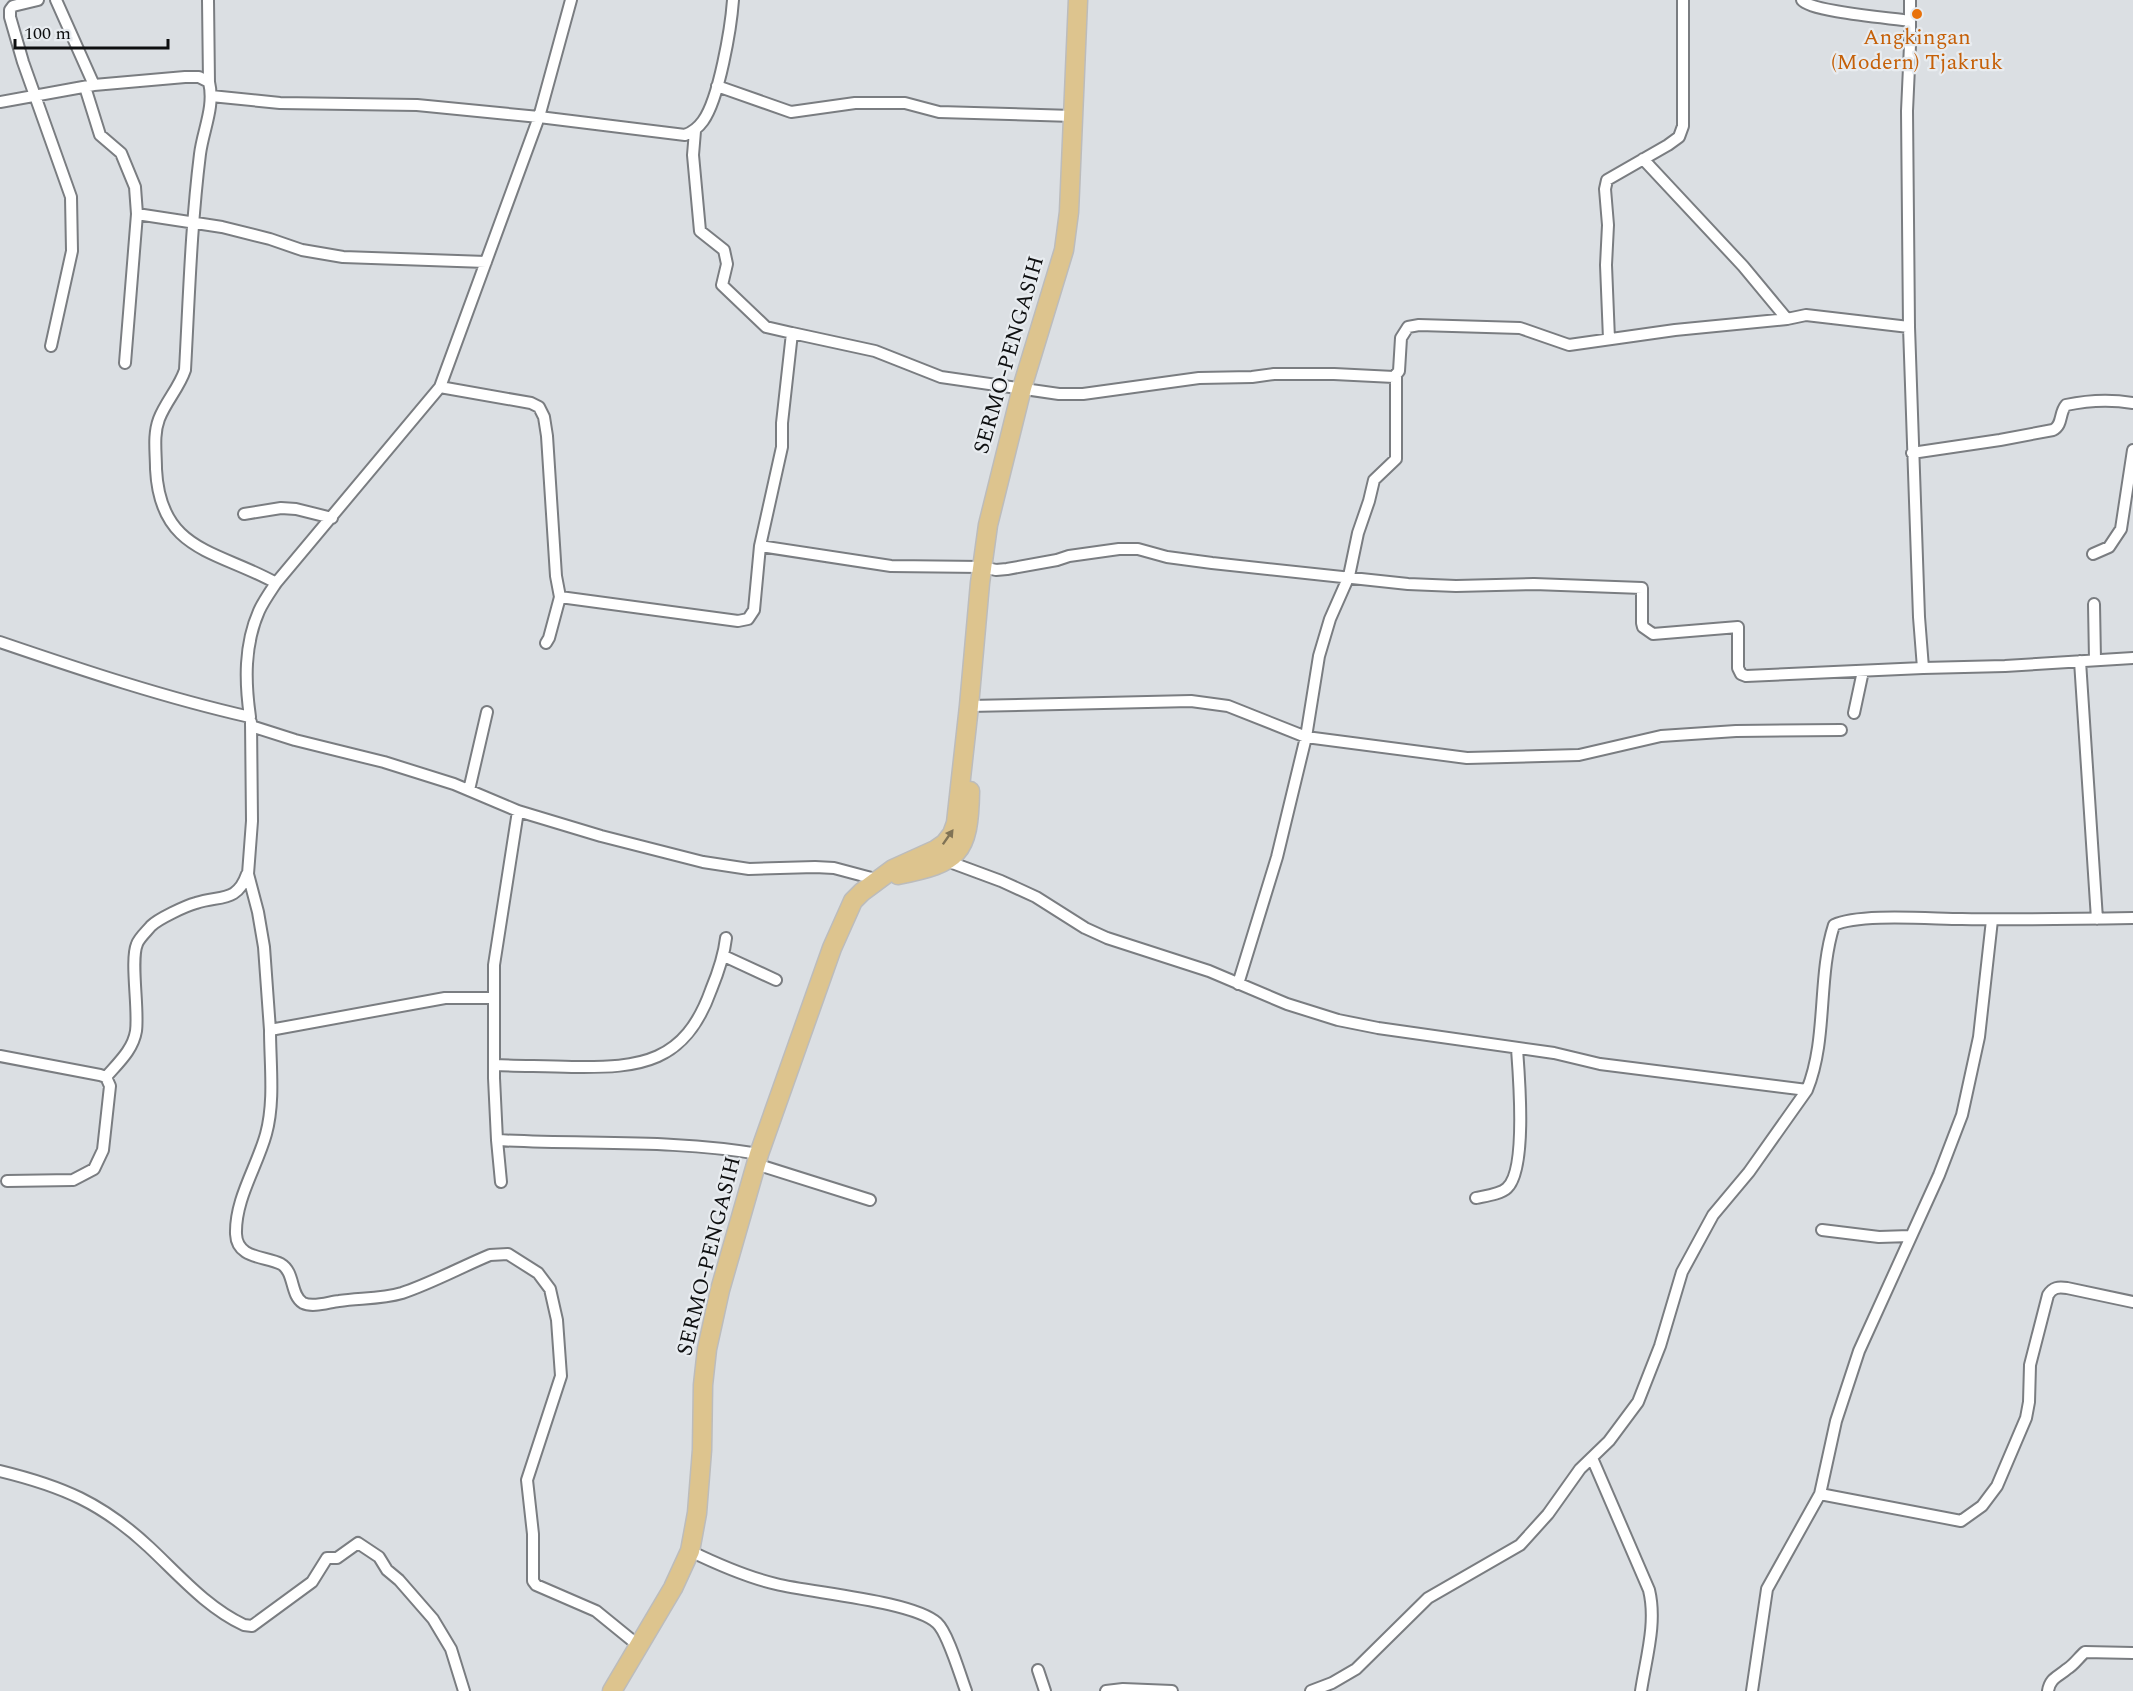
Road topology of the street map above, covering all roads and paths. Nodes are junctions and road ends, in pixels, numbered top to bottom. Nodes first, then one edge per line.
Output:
1 (38, 0) edge
2 (56, 0) edge
3 (208, 0) edge
4 (571, 0) edge
5 (733, 0) edge
6 (1078, 0) edge
7 (1683, 0) edge
8 (1802, 0) edge
9 (1910, 0) edge
10 (1910, 21) junction
11 (209, 82) junction
12 (89, 86) junction
13 (717, 86) junction
14 (211, 96) junction
15 (36, 97) junction
16 (0, 102) edge
17 (1073, 116) junction
18 (539, 117) junction
19 (695, 131) junction
20 (1643, 159) junction
21 (137, 214) junction
22 (193, 222) junction
23 (486, 262) junction
24 (1787, 319) junction
25 (1909, 327) junction
26 (792, 333) junction
27 (1609, 339) junction
28 (51, 346) dead end
29 (125, 363) dead end
30 (1396, 377) junction
31 (440, 387) junction
32 (1022, 388) junction
33 (2133, 403) edge
34 (2133, 450) edge
35 (1912, 453) junction
36 (244, 514) dead end
37 (332, 518) junction
38 (760, 546) junction
39 (2093, 554) dead end
40 (982, 567) junction
41 (1349, 576) junction
42 (276, 583) junction
43 (560, 597) junction
44 (2094, 604) dead end
45 (0, 642) edge
46 (546, 643) dead end
47 (2133, 658) edge
48 (2095, 660) junction
49 (2080, 661) junction
50 (1923, 668) junction
51 (1863, 672) junction
52 (487, 712) dead end
53 (968, 713) junction
54 (1854, 713) dead end
55 (251, 722) junction
56 (1841, 730) dead end
57 (1306, 737) junction
58 (469, 790) junction
59 (518, 812) junction
60 (947, 861) junction
61 (248, 874) junction
62 (880, 879) junction
63 (2133, 918) edge
64 (2097, 919) junction
65 (1992, 920) junction
66 (726, 938) dead end
67 (724, 956) junction
68 (776, 980) dead end
69 (1238, 984) junction
70 (494, 998) junction
71 (270, 1030) junction
72 (1517, 1049) junction
73 (0, 1056) edge
74 (494, 1065) junction
75 (106, 1077) junction
76 (1807, 1090) junction
77 (497, 1140) junction
78 (758, 1159) junction
79 (7, 1180) dead end
80 (501, 1182) dead end
81 (1476, 1198) dead end
82 (870, 1200) dead end
83 (1822, 1230) dead end
84 (1910, 1236) junction
85 (2133, 1302) edge
86 (1592, 1458) junction
87 (0, 1471) edge
88 (1820, 1494) junction
89 (690, 1551) junction
90 (639, 1646) junction
91 (2133, 1653) edge
92 (1038, 1670) dead end
93 (464, 1691) edge
94 (612, 1691) edge
95 (966, 1691) edge
96 (1045, 1691) edge
97 (1106, 1691) edge
98 (1172, 1691) edge
99 (1311, 1691) edge
100 (1641, 1691) edge
101 (1752, 1691) edge
102 (2048, 1691) edge

1 - 15 street
2 - 12 street
3 - 11 street
4 - 18 street
5 - 13 street
6 - 17 main road, SERMO-PENGASIH
7 - 20 street
8 - 10 street
9 - 10 street
10 - 25 street
11 - 12 street
11 - 14 street
12 - 15 street
12 - 21 street
13 - 17 street
13 - 19 street
14 - 18 street
14 - 22 street
15 - 16 street
15 - 28 street
17 - 32 main road, SERMO-PENGASIH
18 - 19 street
18 - 23 street
19 - 26 street
20 - 24 street
20 - 27 street
21 - 22 street
21 - 29 street
22 - 23 street
22 - 42 street
23 - 31 street
24 - 25 street
24 - 27 street
25 - 35 street
26 - 32 street
26 - 38 street
27 - 30 street
30 - 32 street
30 - 41 street
31 - 37 street
31 - 43 street
32 - 40 main road, SERMO-PENGASIH
33 - 35 street
34 - 39 street
35 - 50 street
36 - 37 street
37 - 42 street
38 - 40 street
38 - 43 street
40 - 41 street
40 - 53 main road, SERMO-PENGASIH
41 - 51 street
41 - 57 street
42 - 55 street
43 - 46 street
44 - 48 street
45 - 55 street
47 - 48 street
48 - 49 street
49 - 50 street
49 - 64 street
50 - 51 street
51 - 54 street
52 - 58 street
53 - 57 street
53 - 60 main road, SERMO-PENGASIH
62 -> 53 main road, SERMO-PENGASIH
55 - 58 street
55 - 61 street
56 - 57 street
57 - 69 street
58 - 59 street
59 - 62 street
59 - 70 street
60 - 62 main road, SERMO-PENGASIH
60 - 69 street
61 - 71 street
61 - 75 street
62 - 78 main road, SERMO-PENGASIH
63 - 64 street
64 - 65 street
65 - 76 street
65 - 84 street
66 - 67 street
67 - 68 street
67 - 74 street
69 - 72 street
70 - 71 street
70 - 74 street
71 - 90 street
72 - 76 street
72 - 81 street
73 - 75 street
74 - 77 street
75 - 79 street
76 - 86 street
77 - 78 street
77 - 80 street
78 - 82 street
78 - 89 main road, SERMO-PENGASIH
83 - 84 street
84 - 88 street
85 - 88 street
86 - 99 street
86 - 100 street
87 - 93 street
88 - 101 street
89 - 90 main road, SERMO-PENGASIH
89 - 95 street
90 - 94 main road, SERMO-PENGASIH
91 - 102 street
92 - 96 street
97 - 98 street

